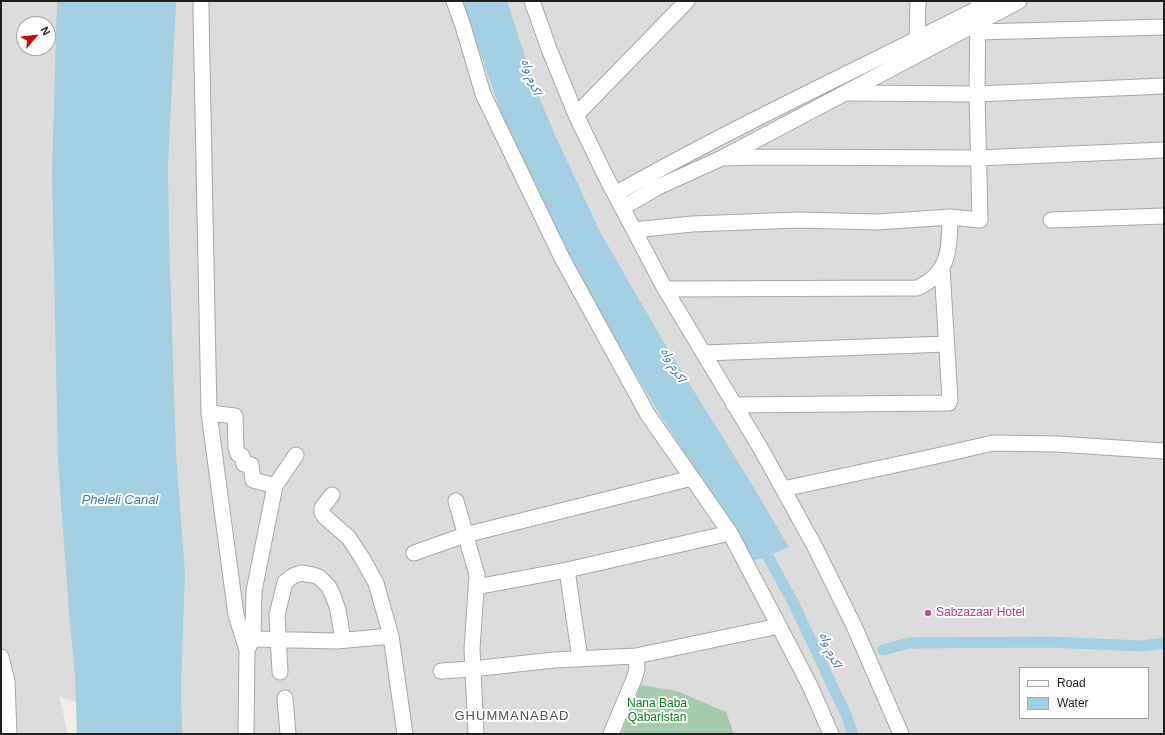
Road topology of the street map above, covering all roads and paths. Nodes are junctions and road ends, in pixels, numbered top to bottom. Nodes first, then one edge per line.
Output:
1 (201, 1) edge
2 (454, 1) edge
3 (532, 1) edge
4 (688, 1) edge
5 (918, 1) edge
6 (994, 1) edge
7 (1019, 1) edge
8 (978, 16) edge
9 (1164, 27) edge
10 (917, 39) junction
11 (1164, 86) edge
12 (846, 92) junction
13 (977, 94) junction
14 (576, 115) junction
15 (1164, 150) edge
16 (722, 158) junction
17 (978, 158) junction
18 (615, 194) junction
19 (622, 208) junction
20 (1164, 216) edge
21 (950, 217) junction
22 (1051, 220) dead end
23 (634, 230) junction
24 (942, 268) junction
25 (665, 289) junction
26 (946, 344) junction
27 (704, 353) junction
28 (734, 405) junction
29 (209, 413) junction
30 (1164, 451) edge
31 (296, 455) dead end
32 (692, 478) junction
33 (275, 486) junction
34 (782, 488) junction
35 (332, 495) dead end
36 (456, 501) dead end
37 (730, 533) junction
38 (465, 535) junction
39 (414, 553) dead end
40 (567, 570) junction
41 (476, 587) junction
42 (779, 626) junction
43 (391, 636) junction
44 (278, 640) junction
45 (343, 640) junction
46 (250, 645) junction
47 (636, 656) junction
48 (1, 657) edge
49 (580, 659) junction
50 (472, 669) junction
51 (440, 671) dead end
52 (280, 672) dead end
53 (285, 698) dead end
54 (9, 734) edge
55 (246, 734) edge
56 (288, 734) edge
57 (405, 734) edge
58 (476, 734) edge
59 (611, 734) edge
60 (831, 734) edge
61 (900, 734) edge

1 - 29 street
2 - 32 street
3 - 14 street
4 - 14 street
5 - 10 street
6 - 8 street
7 - 8 street
8 - 9 street
8 - 10 street
8 - 12 street
8 - 13 street
10 - 18 street
11 - 13 street
12 - 13 street
12 - 16 street
13 - 17 street
14 - 18 street
15 - 17 street
16 - 17 street
16 - 19 street
17 - 21 street
18 - 19 street
19 - 23 street
20 - 22 street
21 - 23 street
21 - 24 street
23 - 25 street
24 - 25 street
24 - 26 street
25 - 27 street
26 - 27 street
26 - 28 street
27 - 28 street
28 - 34 street
29 - 33 street
29 - 46 street
30 - 34 street
31 - 33 street
32 - 37 street
32 - 38 street
33 - 46 street
34 - 61 street
35 - 43 street
36 - 38 street
37 - 40 street
37 - 42 street
38 - 39 street
38 - 41 street
40 - 41 street
40 - 49 street
41 - 50 street
42 - 47 street
42 - 60 street
43 - 45 street
43 - 57 street
44 - 45 street
44 - 45 street
44 - 46 street
44 - 52 street
46 - 55 street
47 - 49 street
47 - 59 street
48 - 54 street
49 - 50 street
50 - 51 street
50 - 58 street
53 - 56 street

